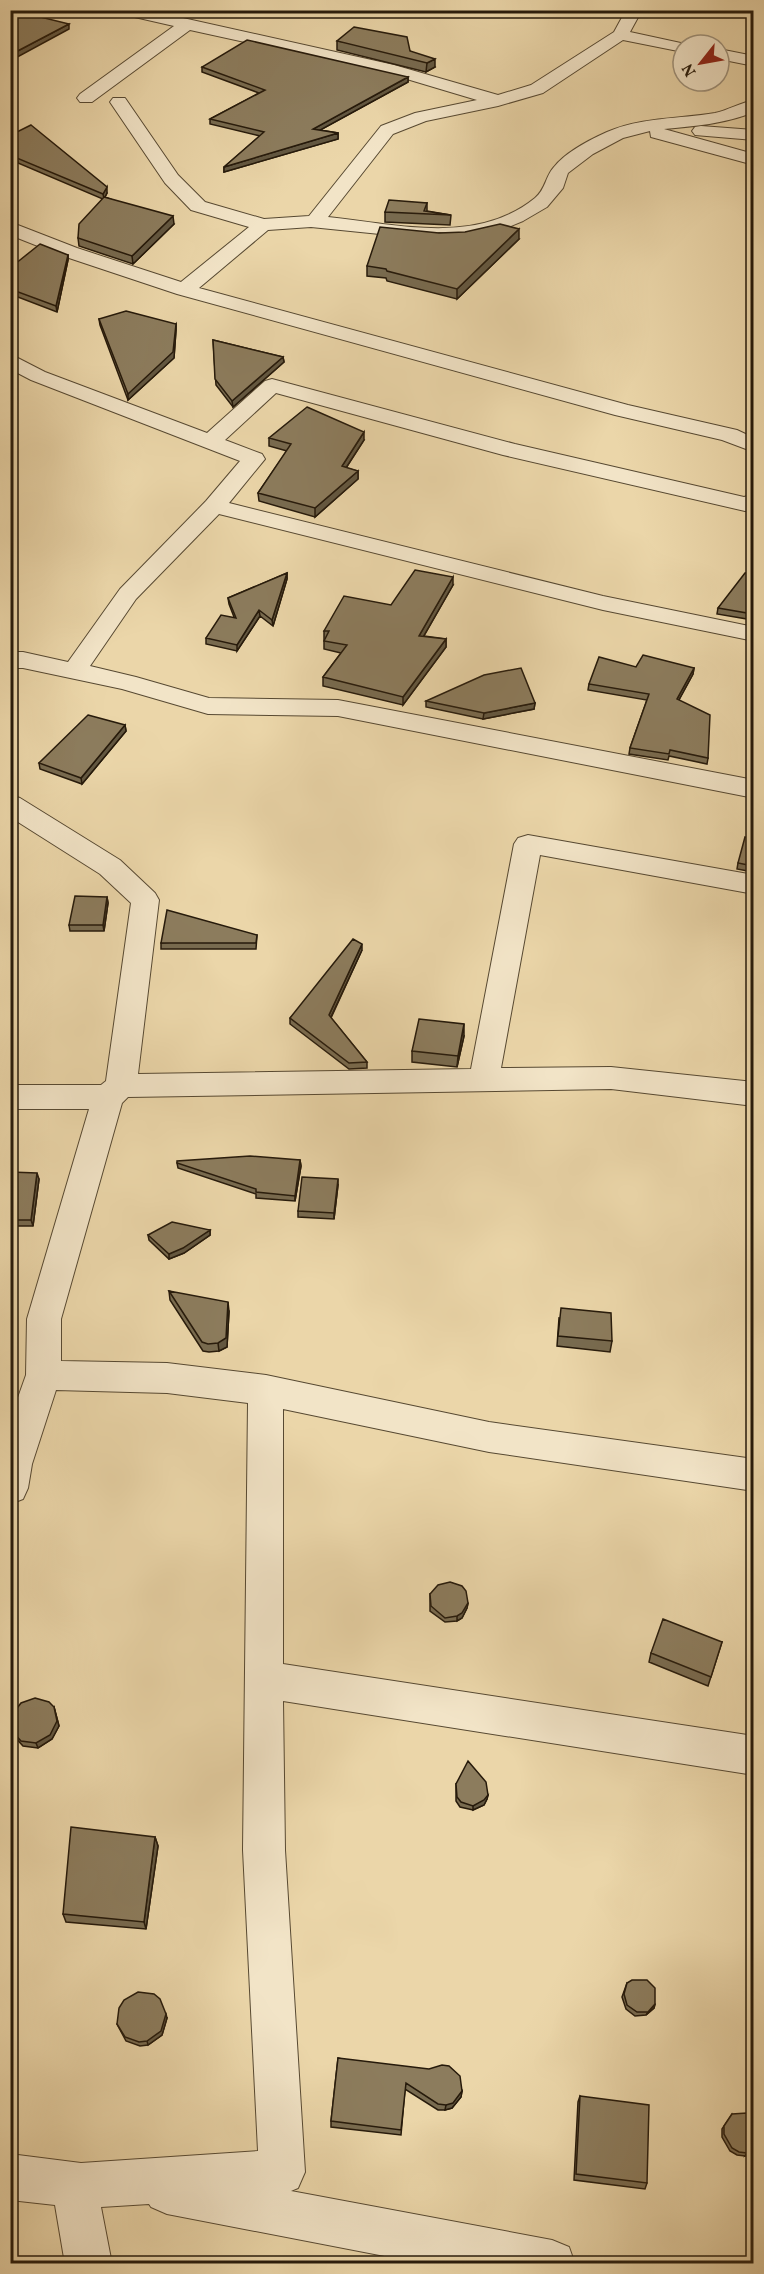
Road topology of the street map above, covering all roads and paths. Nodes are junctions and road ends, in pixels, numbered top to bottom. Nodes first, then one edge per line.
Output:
1 (123, 10) edge
2 (634, 10) edge
3 (186, 25) junction
4 (620, 35) junction
5 (671, 45) edge
6 (731, 56) edge
7 (753, 61) edge
8 (86, 98) dead end
9 (498, 101) junction
10 (119, 102) dead end
11 (753, 105) edge
12 (639, 128) junction
13 (753, 135) edge
14 (753, 160) edge
15 (315, 221) junction
16 (263, 225) junction
17 (10, 228) edge
18 (184, 290) junction
19 (10, 360) edge
20 (209, 443) junction
21 (753, 446) edge
22 (753, 501) edge
23 (214, 506) junction
24 (753, 634) edge
25 (10, 660) edge
26 (74, 671) junction
27 (753, 789) edge
28 (10, 804) edge
29 (753, 885) edge
30 (484, 1080) junction
31 (115, 1092) junction
32 (753, 1094) edge
33 (10, 1097) edge
34 (44, 1375) junction
35 (266, 1390) junction
36 (753, 1474) edge
37 (10, 1488) edge
38 (263, 1679) junction
39 (753, 1756) edge
40 (10, 2177) edge
41 (74, 2186) junction
42 (72, 2264) edge
43 (89, 2264) edge
44 (552, 2264) edge

1 - 3 street
2 - 4 street
3 - 8 street
3 - 9 street
4 - 5 street
4 - 9 street
6 - 7 street
9 - 15 street
10 - 16 street
11 - 12 street
12 - 13 street
12 - 14 street
12 - 15 street
15 - 16 street
16 - 18 street
17 - 18 street
18 - 21 street
19 - 20 street
20 - 22 street
20 - 23 street
23 - 24 street
23 - 26 street
25 - 26 street
26 - 27 street
28 - 31 street
29 - 30 street
30 - 31 street
30 - 32 street
31 - 33 street
31 - 34 street
34 - 35 street
34 - 37 street
35 - 36 street
35 - 38 street
38 - 39 street
38 - 41 street
40 - 41 street
41 - 42 street
41 - 43 street
41 - 44 street

